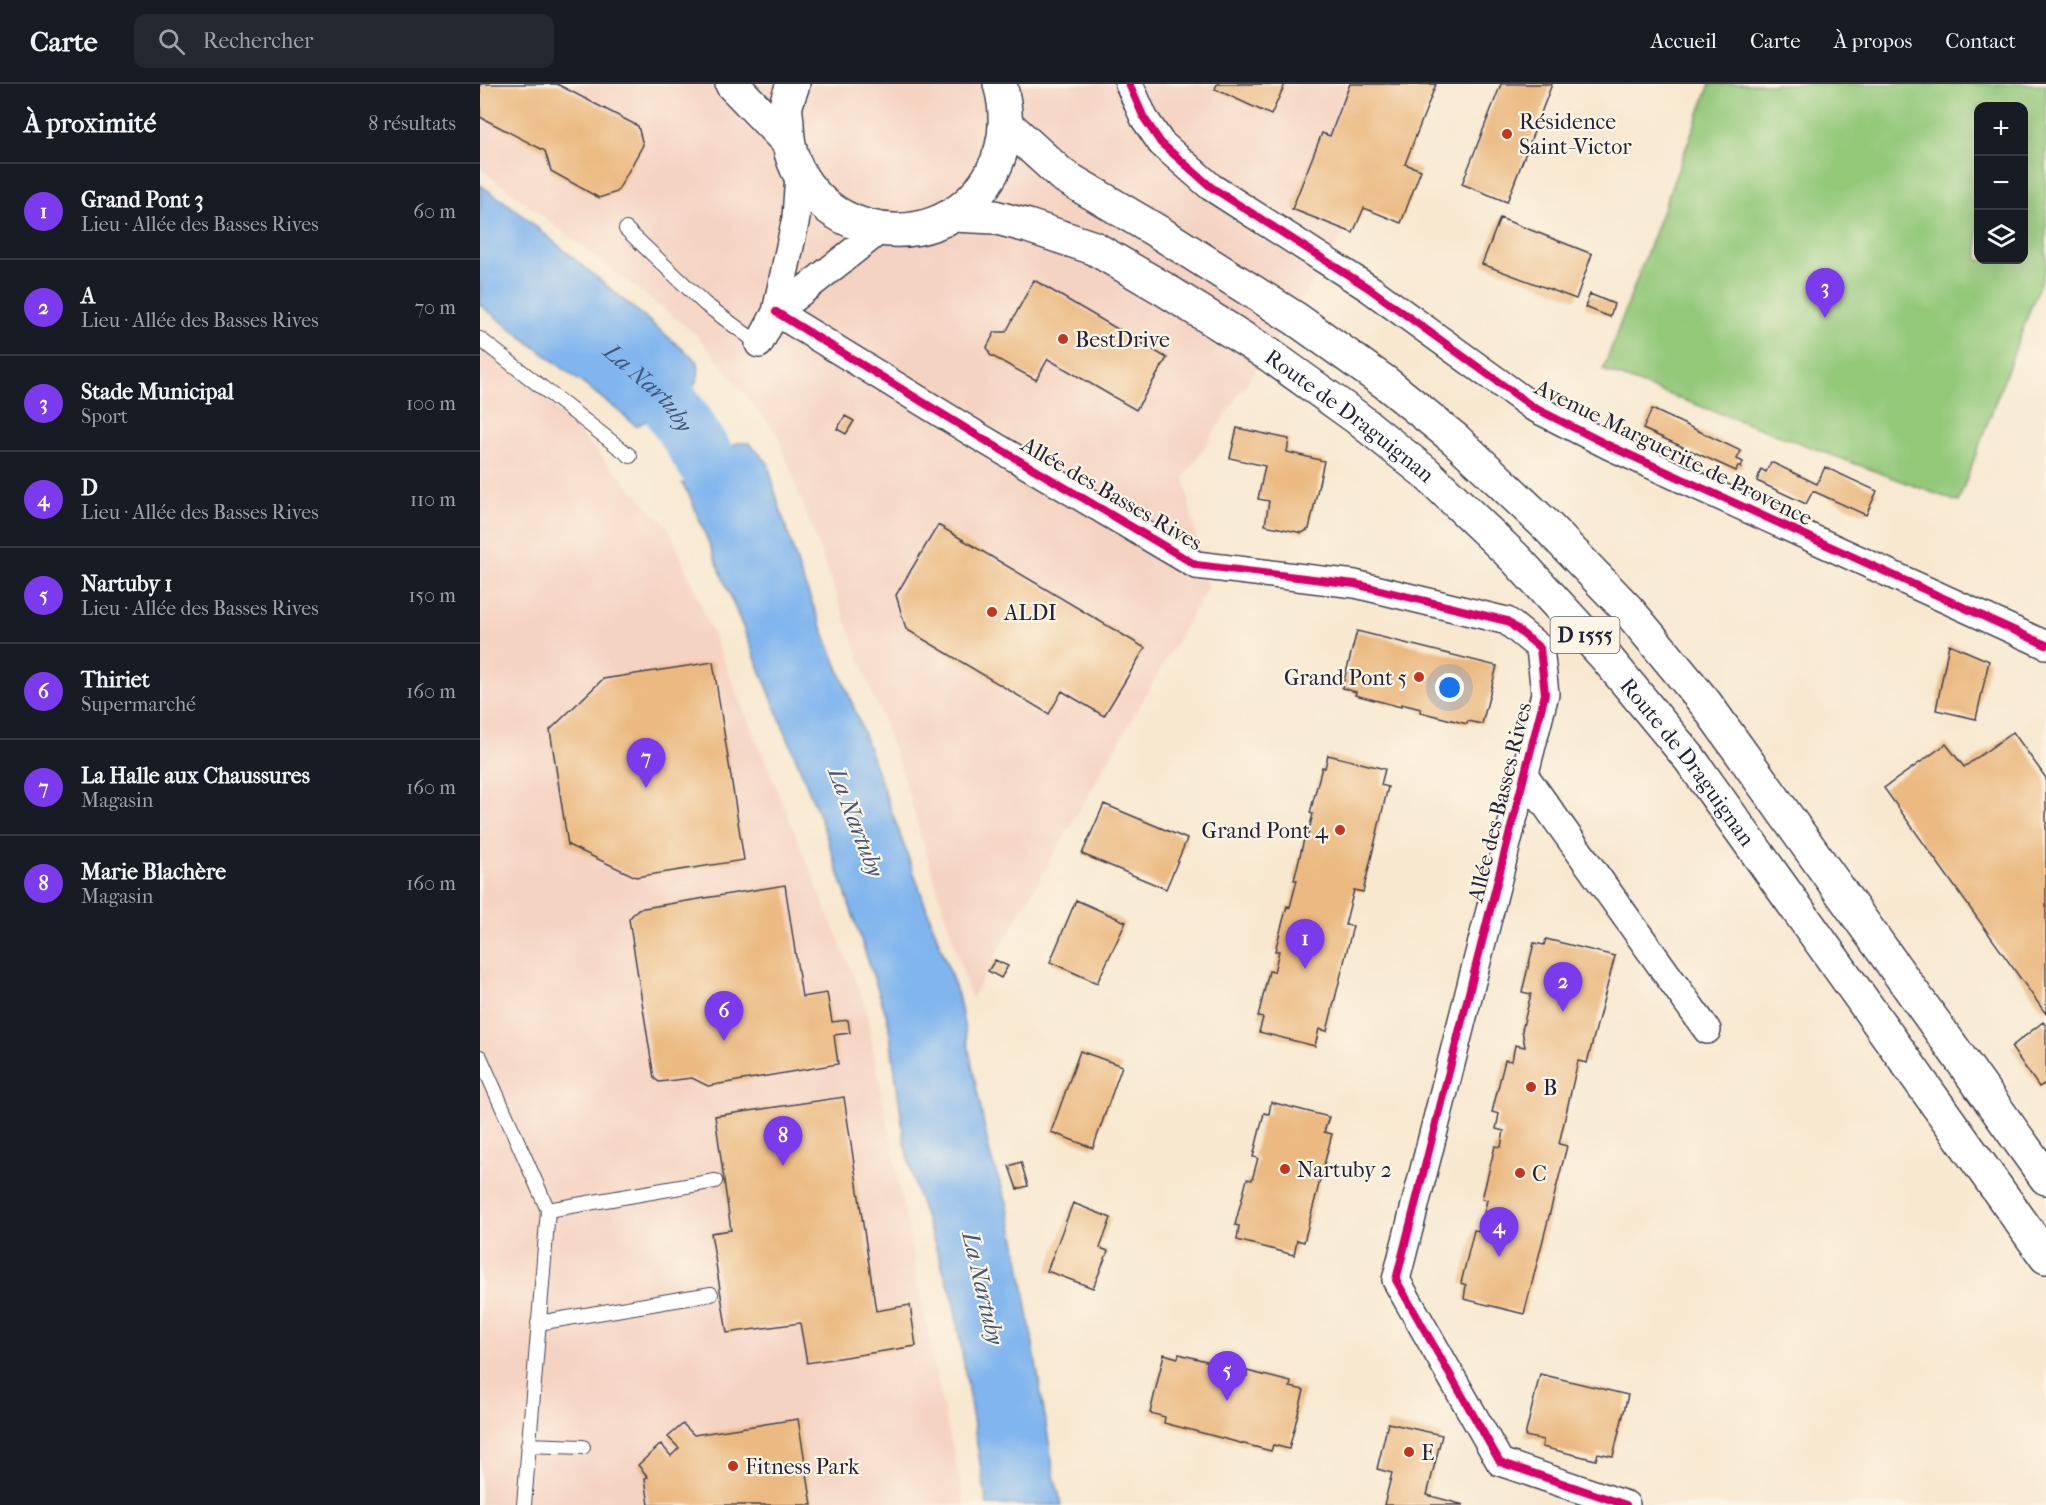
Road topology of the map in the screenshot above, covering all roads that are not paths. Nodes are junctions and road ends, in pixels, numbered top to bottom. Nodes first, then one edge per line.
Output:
1 (732, 84) edge
2 (793, 84) edge
3 (1000, 84) edge
4 (1129, 84) edge
5 (1006, 124) junction
6 (787, 141) junction
7 (799, 174) junction
8 (953, 215) junction
9 (626, 229) dead end
10 (880, 230) junction
11 (776, 312) junction
12 (480, 339) edge
13 (759, 344) joint
14 (630, 456) dead end
15 (2046, 645) edge
16 (1525, 776) junction
17 (1707, 1030) dead end
18 (480, 1057) edge
19 (2046, 1178) edge
20 (715, 1181) dead end
21 (548, 1210) junction
22 (2046, 1257) edge
23 (711, 1294) dead end
24 (538, 1323) junction
25 (528, 1445) junction
26 (584, 1447) dead end
27 (524, 1505) edge
28 (1626, 1505) edge

1 - 6 main road
2 - 6 main road
3 - 5 main road
4 - 15 street, Avenue Marguerite de Provence
5 - 8 main road
5 - 19 main road, Route de Draguignan / D 1555
6 - 7 main road
7 - 10 main road
7 - 11 street
8 - 10 main road
8 - 22 main road, Route de Draguignan / D 1555
9 - 13 lane
10 - 11 street
11 - 13 street
11 - 16 street, Allée des Basses Rives
12 - 14 lane
16 - 17 street
16 - 28 street, Allée des Basses Rives
18 - 21 lane
20 - 21 lane
21 - 24 lane
23 - 24 lane
24 - 25 lane
25 - 26 lane
25 - 27 lane

